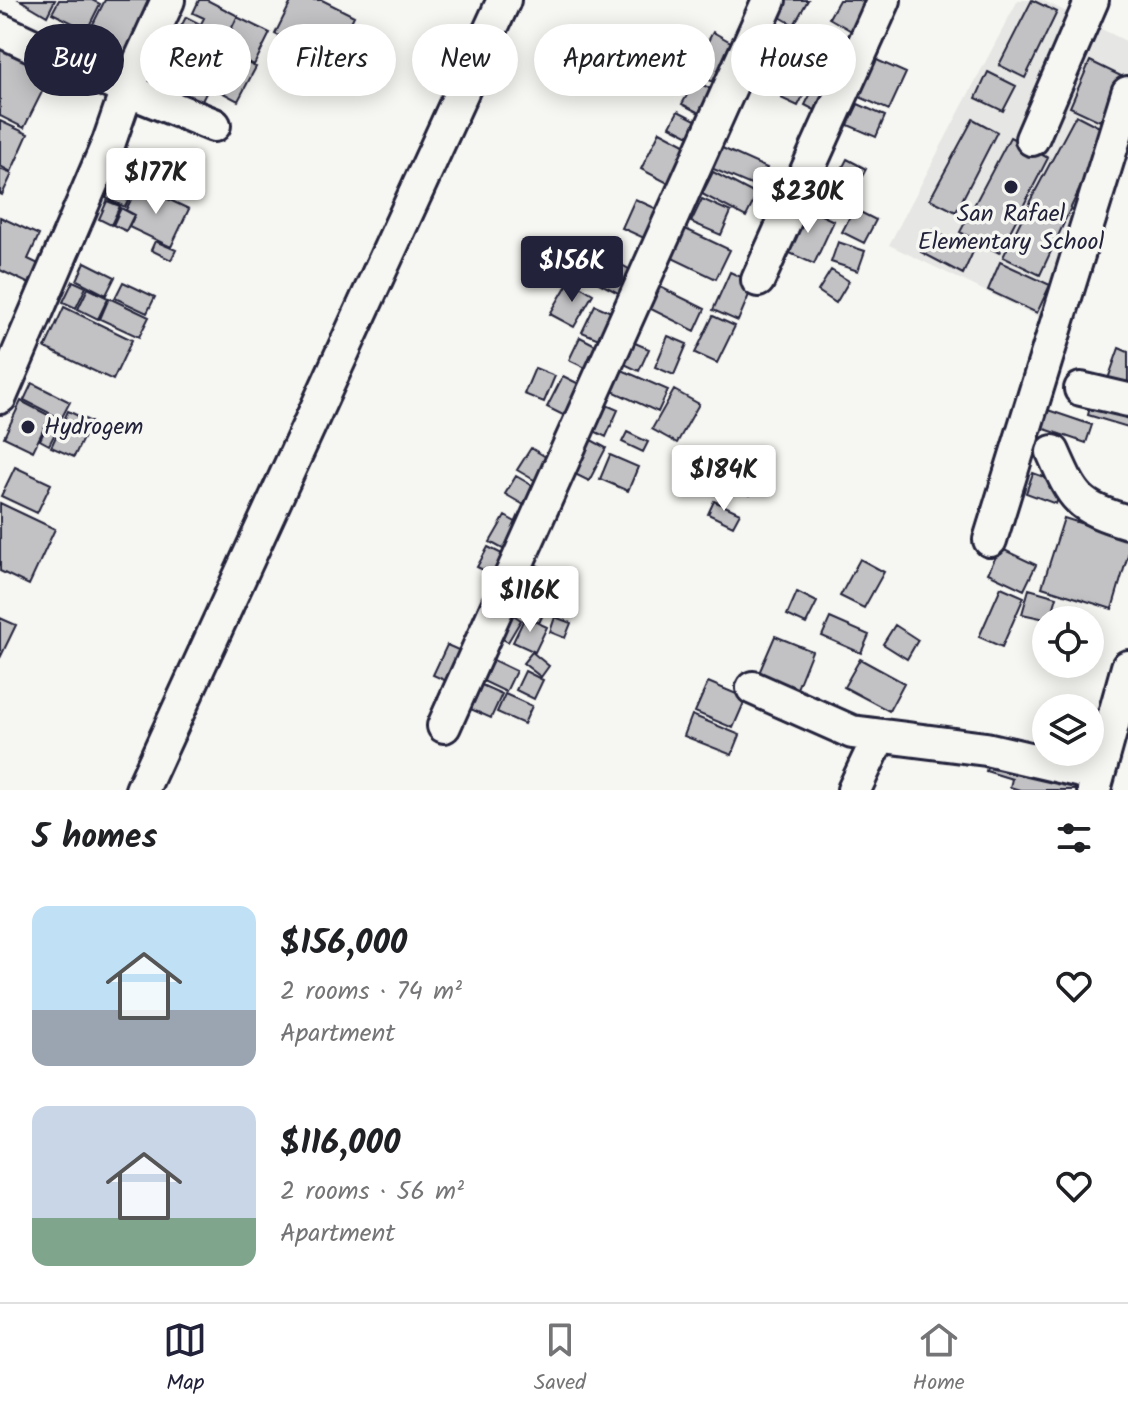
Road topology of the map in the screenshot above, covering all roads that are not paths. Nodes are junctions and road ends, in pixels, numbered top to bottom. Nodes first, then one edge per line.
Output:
1 (168, 0) edge
2 (504, 0) edge
3 (769, 0) edge
4 (884, 0) edge
5 (1092, 0) edge
6 (0, 30) edge
7 (127, 90) junction
8 (1128, 93) edge
9 (214, 125) dead end
10 (1032, 139) dead end
11 (758, 280) dead end
12 (1081, 389) dead end
13 (0, 397) edge
14 (1128, 400) edge
15 (1053, 452) dead end
16 (1128, 522) edge
17 (990, 540) dead end
18 (1128, 667) edge
19 (753, 688) dead end
20 (444, 726) dead end
21 (879, 737) junction
22 (1096, 782) edge
23 (142, 790) edge
24 (854, 790) edge

1 - 7 street
2 - 23 street
3 - 20 street
4 - 11 street
5 - 10 street
6 - 7 street
7 - 9 street
7 - 13 street
8 - 17 street
12 - 14 street
15 - 16 street
18 - 22 street
19 - 21 street
21 - 22 street
21 - 24 street

